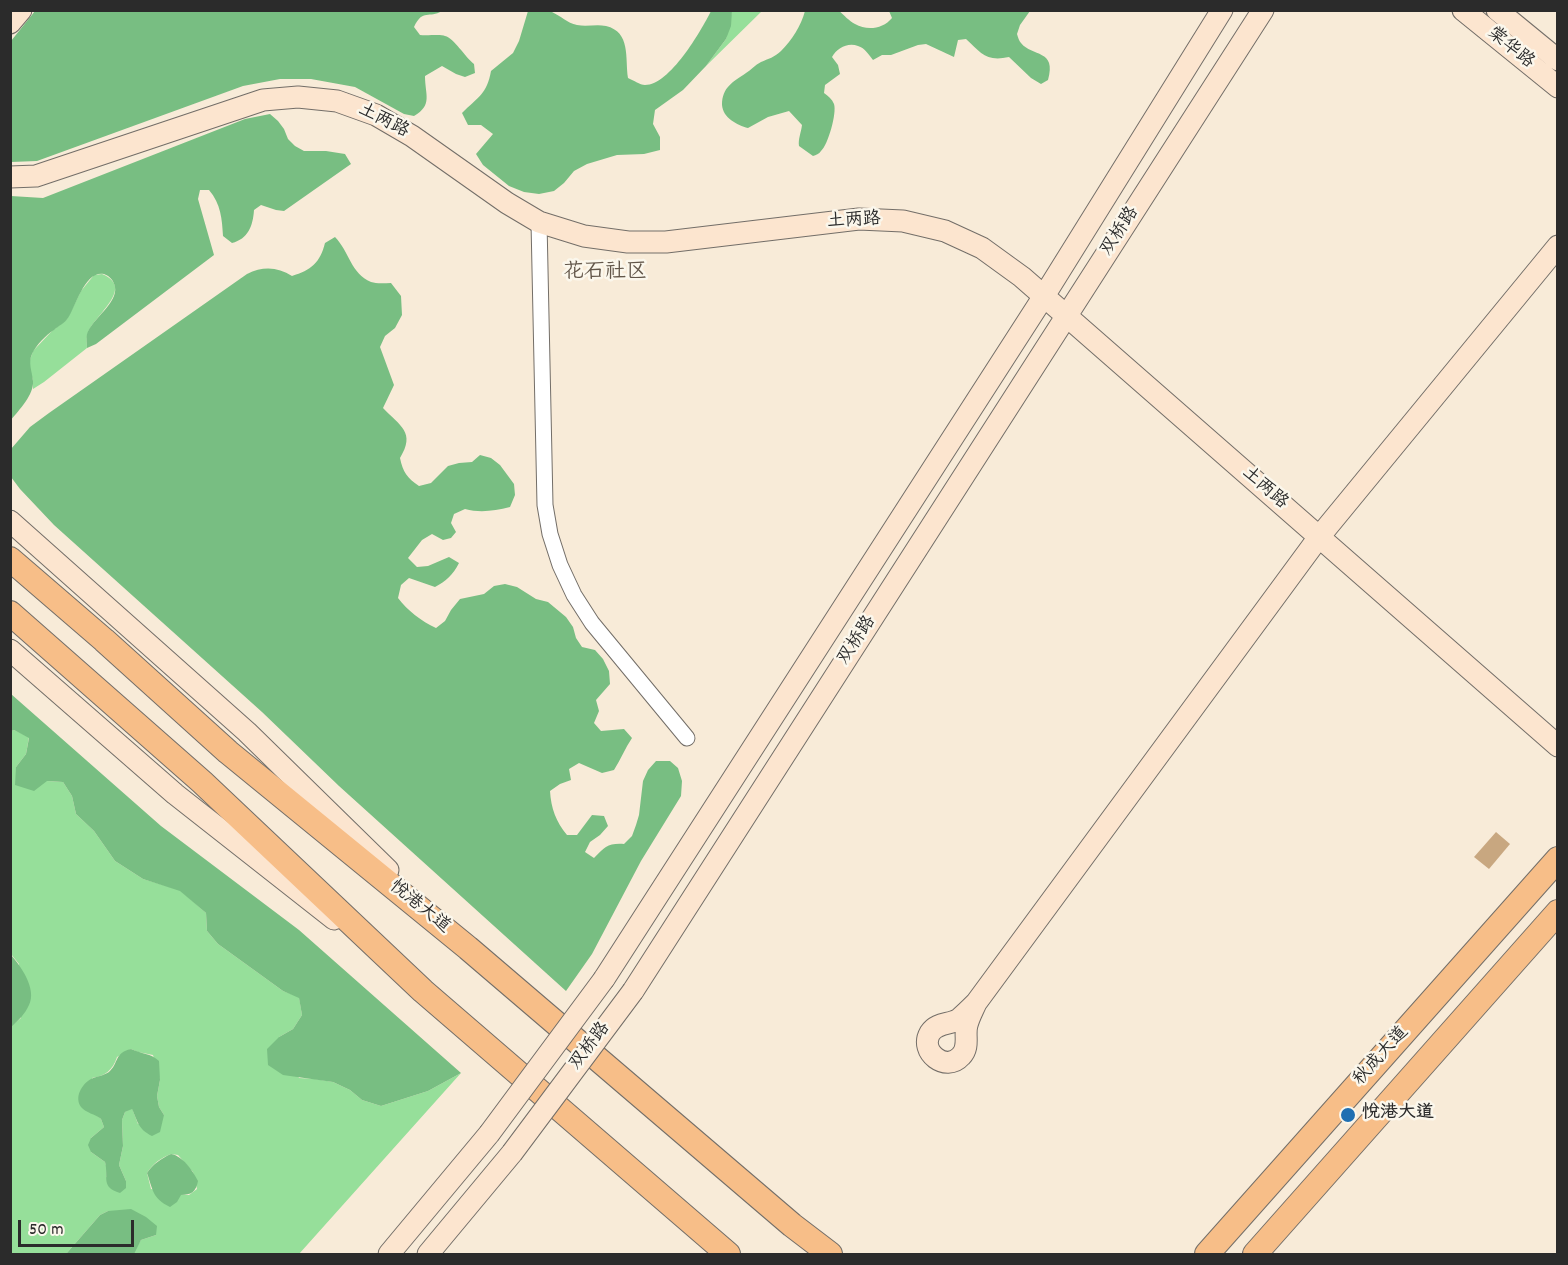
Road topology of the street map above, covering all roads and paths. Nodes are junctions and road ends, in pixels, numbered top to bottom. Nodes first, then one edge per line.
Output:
1 (21, 10) edge
2 (1222, 10) edge
3 (1263, 10) edge
4 (1463, 10) edge
5 (1497, 10) edge
6 (10, 23) edge
7 (1557, 60) edge
8 (1557, 87) edge
9 (10, 177) edge
10 (539, 222) junction
11 (1557, 246) edge
12 (1044, 296) junction
13 (1067, 316) junction
14 (12, 521) edge
15 (1319, 537) junction
16 (10, 558) edge
17 (10, 613) edge
18 (10, 650) edge
19 (687, 738) dead end
20 (1557, 746) edge
21 (1557, 859) edge
22 (1557, 912) edge
23 (468, 948) junction
24 (423, 991) junction
25 (976, 1003) dead end
26 (389, 1254) edge
27 (428, 1254) edge
28 (728, 1254) edge
29 (830, 1254) edge
30 (1208, 1254) edge
31 (1255, 1254) edge

1 - 6 street
2 - 12 street, 双桥路
3 - 13 street, 双桥路
4 - 8 street, 棠华路
5 - 7 street, 棠华路
9 - 10 street, 土两路
10 - 12 street, 土两路
10 - 19 street
11 - 15 street
12 - 13 street, 土两路
12 - 26 street, 双桥路, bridge
13 - 15 street, 土两路
13 - 27 street, 双桥路, bridge
14 - 23 street
15 - 20 street, 土两路
15 - 25 street
16 - 23 main road, 悦港大道
17 - 24 main road
18 - 24 street
21 - 30 main road, 秋成大道
22 - 31 main road, 秋成大道
23 - 29 main road, 悦港大道
24 - 28 main road

